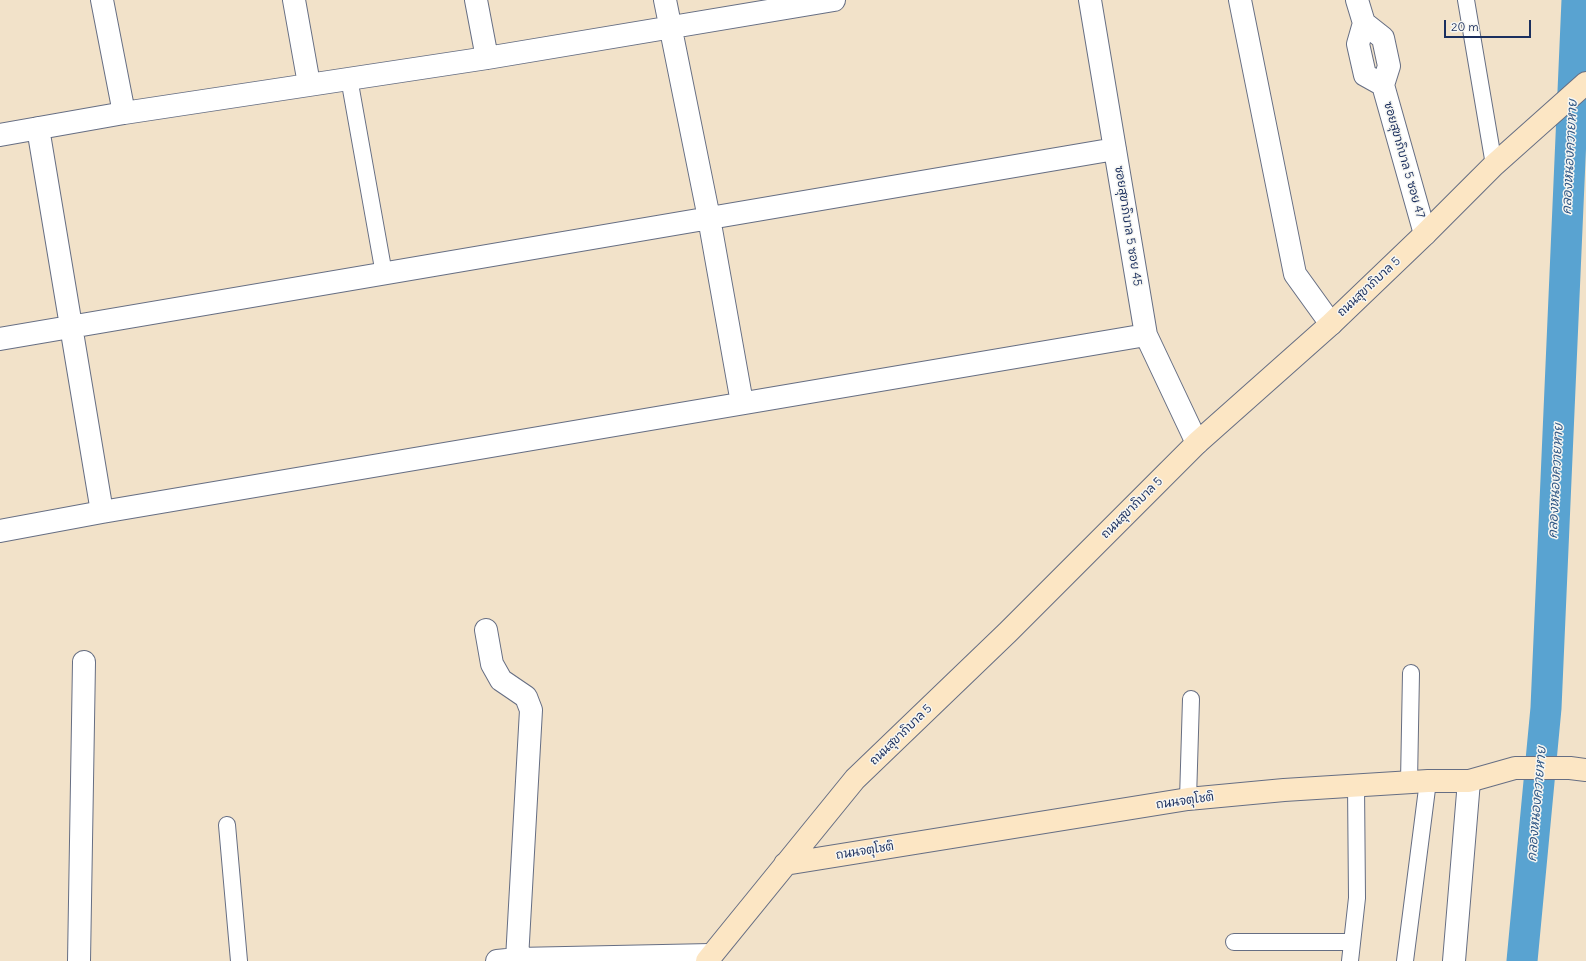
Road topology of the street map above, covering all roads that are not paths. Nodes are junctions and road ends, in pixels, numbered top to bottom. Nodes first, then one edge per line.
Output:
1 (102, 0) edge
2 (294, 0) edge
3 (476, 0) edge
4 (664, 0) edge
5 (834, 0) edge
6 (1090, 0) edge
7 (1240, 0) edge
8 (1357, 0) edge
9 (1466, 0) edge
10 (670, 28) junction
11 (487, 58) junction
12 (349, 78) junction
13 (1586, 83) edge
14 (309, 84) junction
15 (124, 113) junction
16 (38, 128) junction
17 (0, 135) edge
18 (1115, 149) junction
19 (1494, 165) junction
20 (709, 218) junction
21 (1425, 234) junction
22 (384, 274) junction
23 (1331, 324) junction
24 (72, 327) junction
25 (1146, 335) junction
26 (0, 339) edge
27 (742, 403) junction
28 (1197, 443) junction
29 (102, 512) junction
30 (0, 531) edge
31 (486, 630) dead end
32 (84, 662) dead end
33 (1411, 673) dead end
34 (1190, 699) dead end
35 (1578, 769) edge
36 (1469, 781) junction
37 (1418, 782) junction
38 (1356, 785) junction
39 (1188, 799) junction
40 (227, 825) dead end
41 (785, 864) junction
42 (1234, 942) dead end
43 (1351, 942) junction
44 (709, 958) edge
45 (507, 960) edge
46 (79, 961) edge
47 (239, 961) edge
48 (1350, 961) edge
49 (1405, 961) edge
50 (1454, 961) edge

1 - 15 street
2 - 14 street
3 - 11 street
4 - 10 street
5 - 10 street
6 - 18 street, ซอยสุขาภิบาล 5 ซอย 45
7 - 23 street
8 - 21 street, ซอยสุขาภิบาล 5 ซอย 47
9 - 19 lane
10 - 11 street
10 - 20 street
11 - 12 street
12 - 14 street
12 - 22 lane
13 - 19 main road, ถนนสุขาภิบาล 5
14 - 15 street
15 - 16 street
16 - 17 street
16 - 24 street
18 - 20 street
18 - 25 street, ซอยสุขาภิบาล 5 ซอย 45
19 - 21 main road, ถนนสุขาภิบาล 5
20 - 22 street
20 - 27 street
21 - 23 main road, ถนนสุขาภิบาล 5
22 - 24 street
23 - 28 main road, ถนนสุขาภิบาล 5
24 - 26 street
24 - 29 street
25 - 27 street
25 - 28 street, ซอยสุขาภิบาล 5 ซอย 45
27 - 29 street
28 - 41 main road, ถนนสุขาภิบาล 5
29 - 30 street
31 - 45 street
32 - 46 street
33 - 37 lane
34 - 39 lane
35 - 36 main road, ถนนจตุโชติ
36 - 37 main road, ถนนจตุโชติ
36 - 50 street
37 - 38 main road, ถนนจตุโชติ
37 - 49 lane
38 - 39 main road, ถนนจตุโชติ
38 - 43 lane
39 - 41 main road, ถนนจตุโชติ
40 - 47 lane
41 - 44 main road, ถนนสุขาภิบาล 5
42 - 43 lane
43 - 48 lane
44 - 45 street

